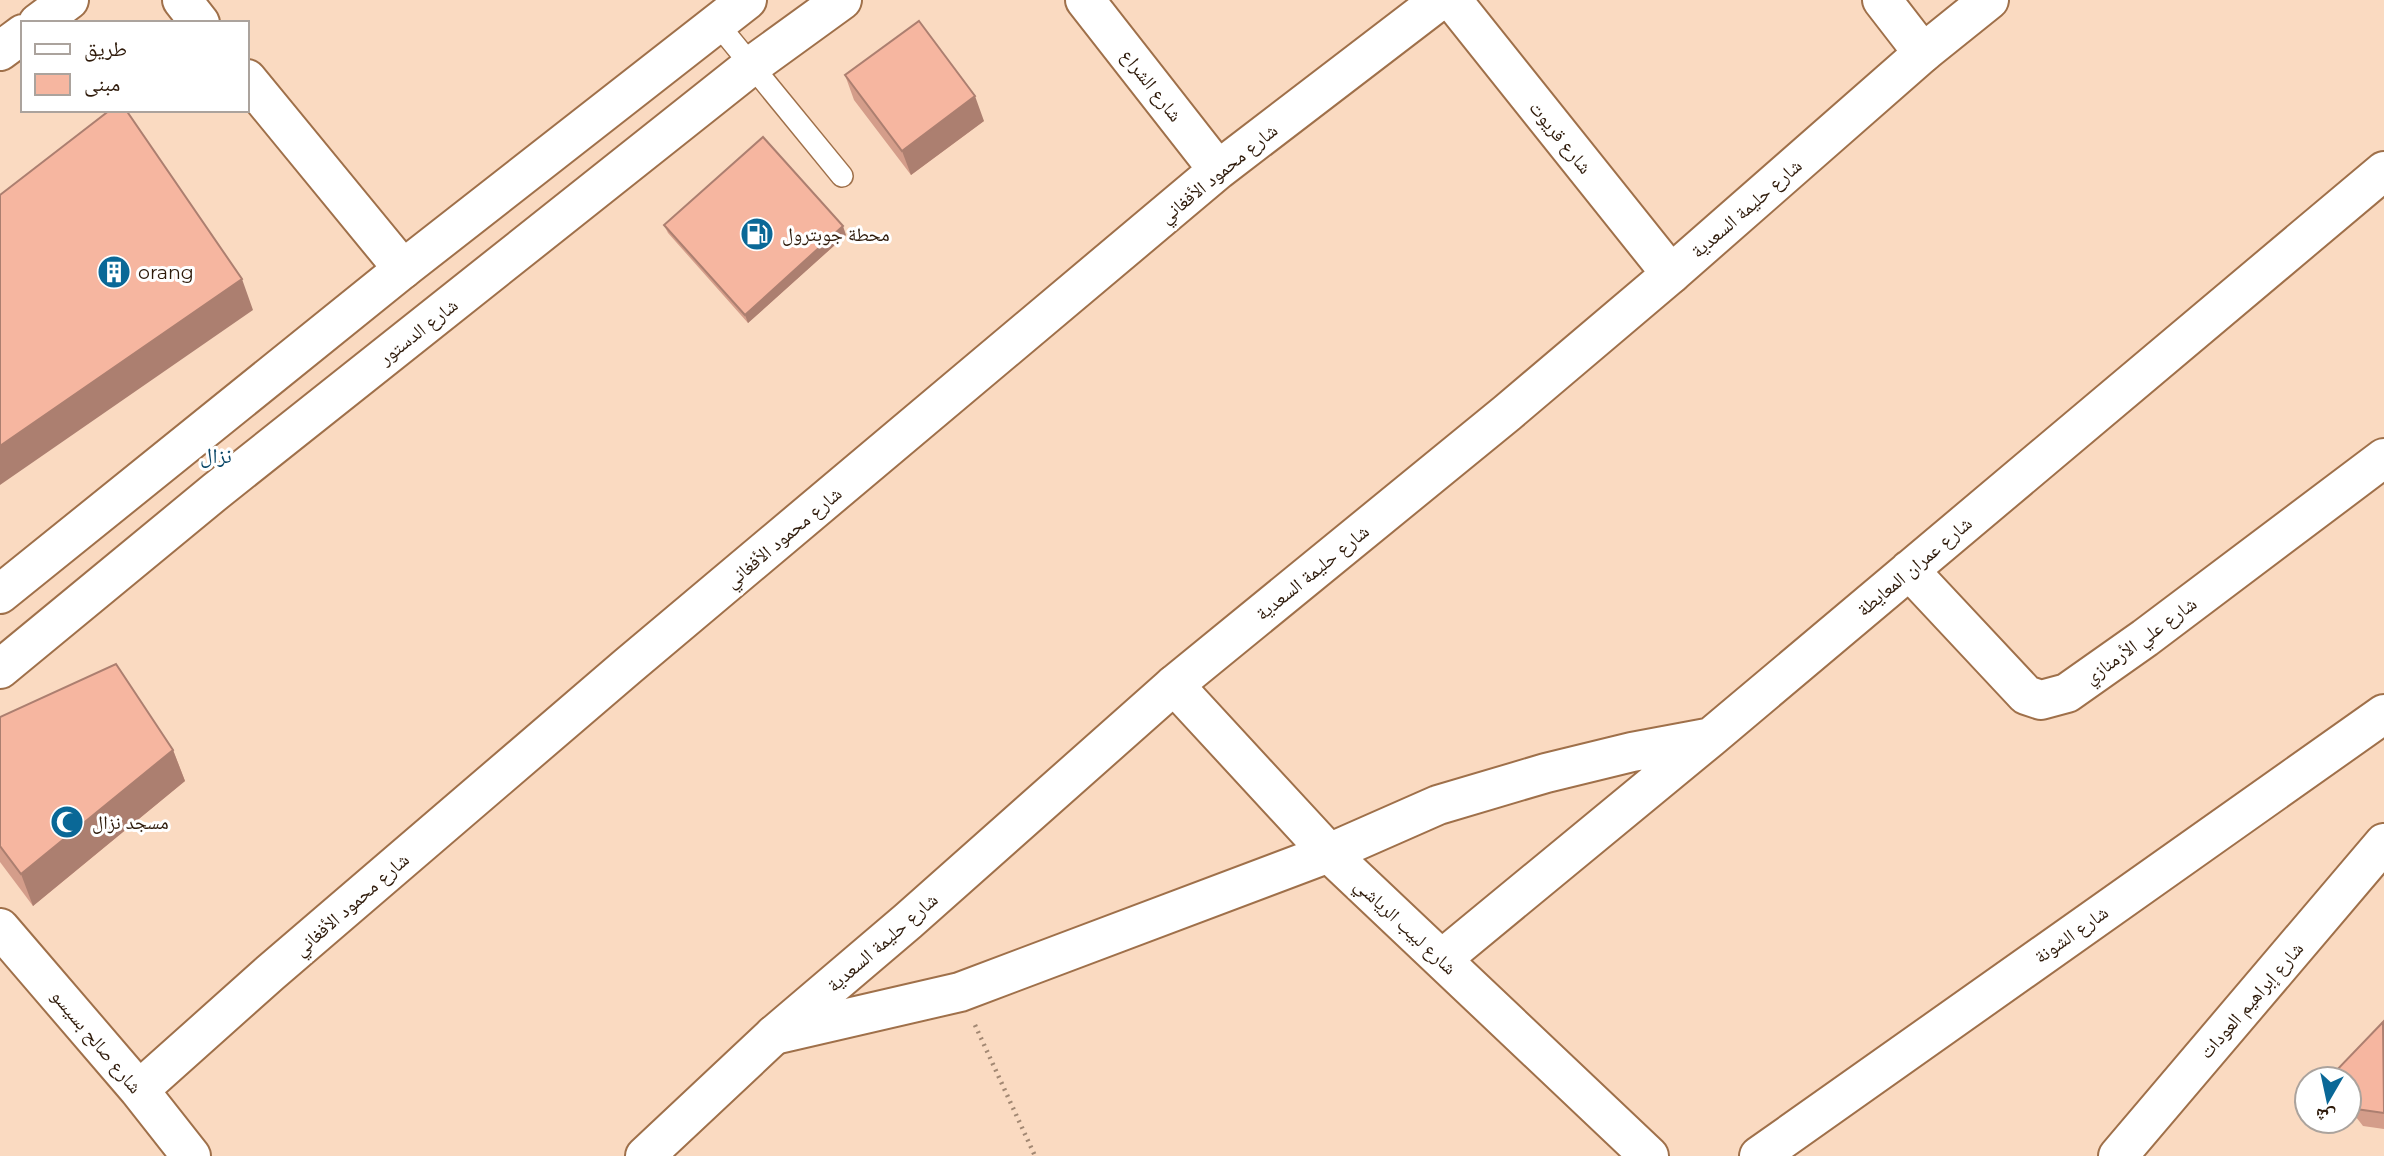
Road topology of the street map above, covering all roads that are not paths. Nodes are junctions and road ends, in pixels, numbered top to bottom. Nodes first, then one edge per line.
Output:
1 (69, 0) edge
2 (182, 0) edge
3 (842, 0) edge
4 (1086, 0) edge
5 (1440, 0) edge
6 (1452, 0) edge
7 (1882, 0) edge
8 (1989, 0) edge
9 (732, 11) edge
10 (41, 21) edge
11 (198, 21) edge
12 (21, 35) edge
13 (0, 51) edge
14 (1923, 54) junction
15 (751, 66) junction
16 (248, 80) edge
17 (1218, 170) junction
18 (2384, 171) edge
19 (842, 176) dead end
20 (403, 269) junction
21 (1671, 274) junction
22 (2384, 458) edge
23 (1909, 570) junction
24 (0, 594) edge
25 (0, 669) edge
26 (1174, 685) junction
27 (2384, 713) edge
28 (1710, 738) junction
29 (2384, 843) edge
30 (1329, 853) junction
31 (0, 928) edge
32 (1442, 960) junction
33 (774, 1035) junction
34 (139, 1090) junction
35 (191, 1156) edge
36 (645, 1156) edge
37 (1649, 1156) edge
38 (1759, 1156) edge
39 (2118, 1156) edge

1 - 10 street
2 - 11 street
3 - 15 street, شارع الدستور
4 - 17 street, شارع الشراع
5 - 17 street, شارع محمود الأفغاني
6 - 21 street, شارع قريوت
7 - 14 street
8 - 14 street, شارع حليمة السعدية
9 - 15 lane
9 - 20 street
12 - 13 street
14 - 21 street, شارع حليمة السعدية
15 - 19 lane
15 - 25 street, شارع الدستور
16 - 20 street
17 - 34 street, شارع محمود الأفغاني
18 - 23 street, شارع عمران المعايطة
20 - 24 street
21 - 26 street, شارع حليمة السعدية
22 - 23 street, شارع علي الأرمنازي
23 - 28 street, شارع عمران المعايطة
26 - 30 street, شارع لبيب الرياشي
26 - 33 street, شارع حليمة السعدية
27 - 38 street, شارع الشونة
28 - 30 street
28 - 32 street, شارع عمران المعايطة
29 - 39 street, شارع إبراهيم العودات
30 - 32 street, شارع لبيب الرياشي
30 - 33 street
31 - 34 street, شارع صالح بسيسو
32 - 37 street, شارع لبيب الرياشي
33 - 36 street, شارع حليمة السعدية
34 - 35 street, شارع صالح بسيسو

